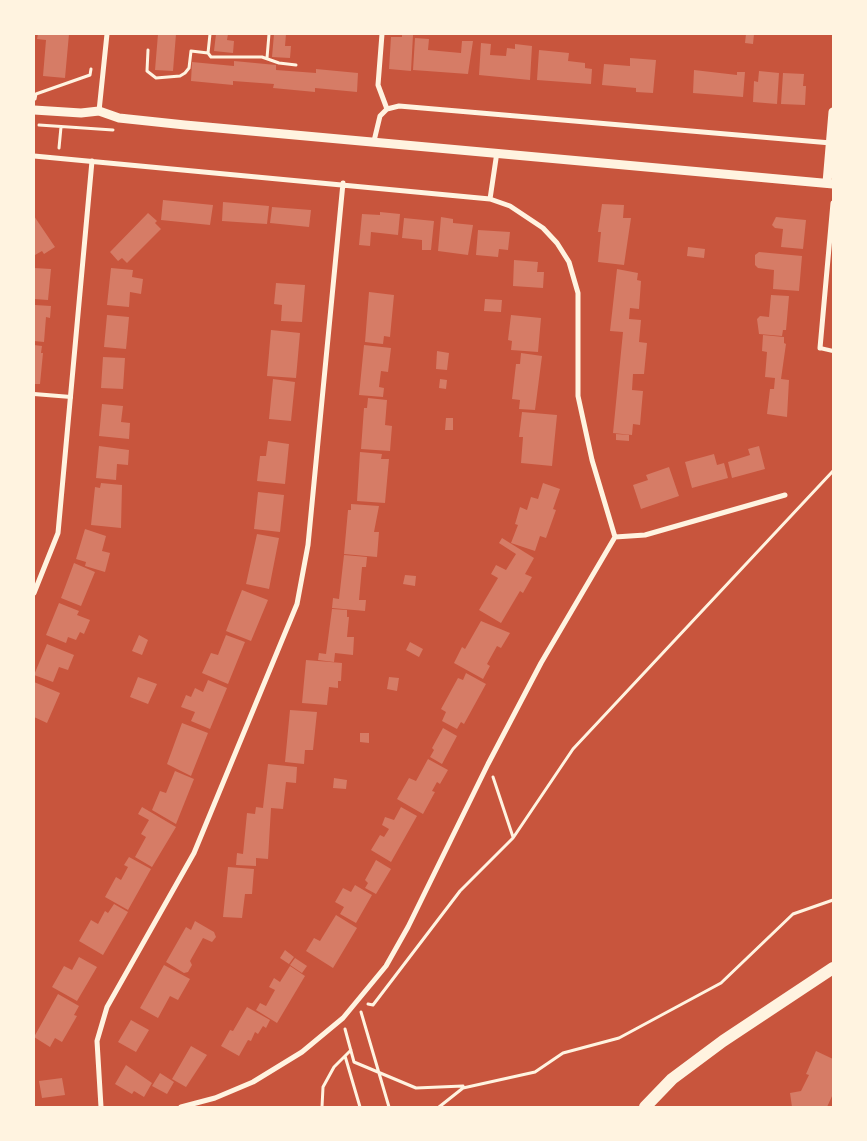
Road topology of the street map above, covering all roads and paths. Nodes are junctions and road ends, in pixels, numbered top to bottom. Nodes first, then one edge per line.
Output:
1 (107, 34) edge
2 (210, 34) edge
3 (270, 34) edge
4 (382, 34) edge
5 (148, 50) dead end
6 (208, 53) junction
7 (267, 58) junction
8 (92, 64) dead end
9 (296, 65) dead end
10 (36, 94) dead end
11 (387, 109) junction
12 (34, 110) edge
13 (99, 111) junction
14 (833, 112) edge
15 (61, 127) dead end
16 (374, 141) junction
17 (832, 143) edge
18 (497, 152) junction
19 (34, 156) edge
20 (58, 158) junction
21 (92, 161) junction
22 (343, 183) junction
23 (830, 184) edge
24 (490, 199) junction
25 (833, 203) edge
26 (820, 348) joint
27 (833, 351) edge
28 (34, 394) edge
29 (71, 397) junction
30 (833, 471) edge
31 (785, 495) dead end
32 (615, 537) junction
33 (34, 592) edge
34 (488, 764) junction
35 (513, 838) junction
36 (833, 900) edge
37 (833, 968) edge
38 (358, 1002) junction
39 (342, 1018) junction
40 (351, 1050) junction
41 (345, 1056) junction
42 (379, 1072) junction
43 (468, 1086) junction
44 (101, 1107) edge
45 (181, 1107) edge
46 (322, 1107) edge
47 (360, 1107) edge
48 (389, 1107) edge
49 (438, 1107) edge
50 (645, 1107) edge

1 - 13 street
2 - 6 path
3 - 7 path
4 - 11 street
5 - 6 path
6 - 7 path
7 - 9 path
8 - 10 path
11 - 16 street
11 - 17 street
12 - 13 street
13 - 16 street
14 - 17 street
15 - 20 path
16 - 18 street
17 - 23 street
18 - 23 street
18 - 24 street
19 - 20 street
20 - 21 street
21 - 22 street
21 - 29 street
22 - 24 street
22 - 44 street
24 - 32 street
25 - 26 street
26 - 27 lane
28 - 29 lane
29 - 33 street
30 - 35 path
31 - 32 street
32 - 34 street
34 - 35 path
34 - 38 street
35 - 38 path
36 - 43 path
37 - 50 main road
38 - 39 street
38 - 42 path
39 - 40 path
39 - 45 street
40 - 41 path
40 - 42 path
41 - 46 path
41 - 47 path
42 - 43 path
42 - 48 path
43 - 49 path

